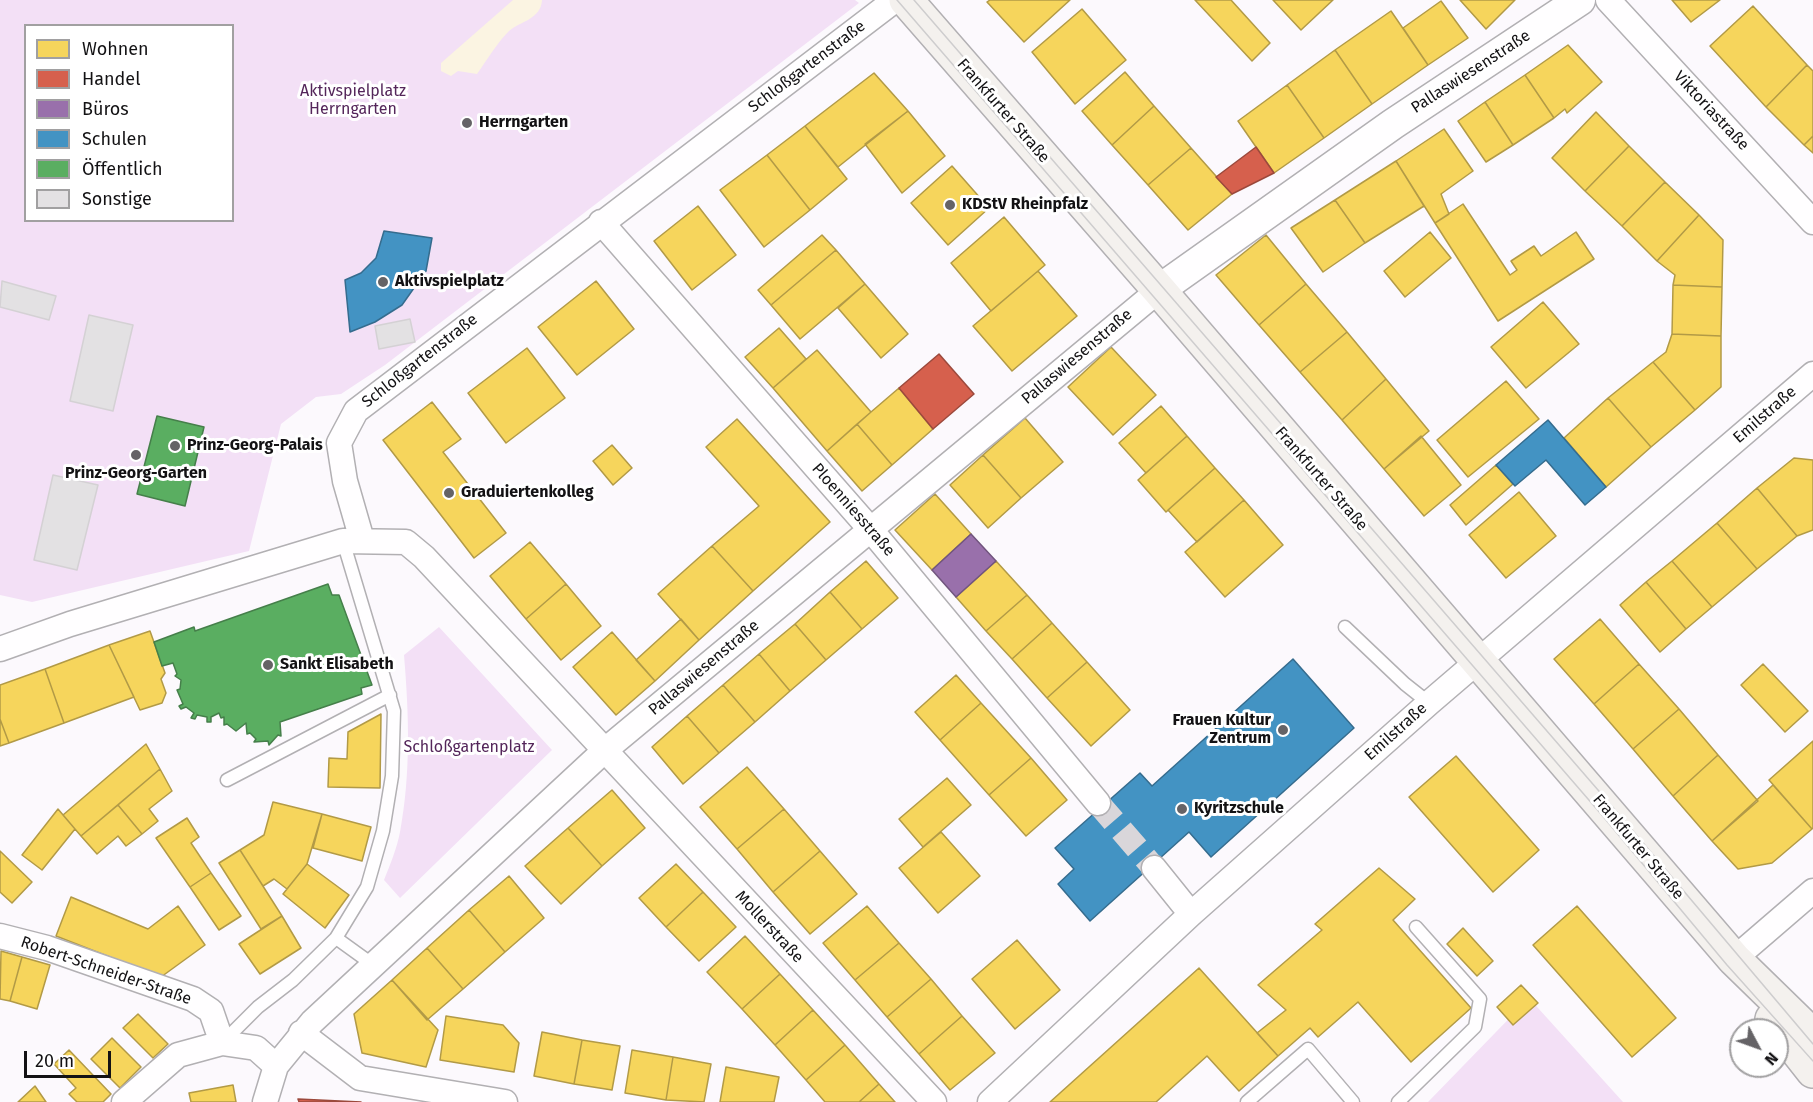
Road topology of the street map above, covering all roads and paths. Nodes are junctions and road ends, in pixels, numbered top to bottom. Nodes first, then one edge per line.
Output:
1 (895, 0) edge
2 (906, 0) edge
3 (1580, 0) edge
4 (1608, 0) edge
5 (602, 222) junction
6 (1813, 222) edge
7 (1159, 290) junction
8 (1813, 374) edge
9 (870, 530) junction
10 (352, 540) junction
11 (1344, 627) dead end
12 (0, 649) edge
13 (1478, 661) junction
14 (390, 695) junction
15 (1429, 703) junction
16 (603, 751) junction
17 (227, 780) dead end
18 (1098, 803) tunnel mouth
19 (1154, 868) tunnel mouth
20 (1813, 891) edge
21 (1191, 914) junction
22 (1416, 927) dead end
23 (0, 936) edge
24 (336, 938) junction
25 (1734, 959) junction
26 (372, 964) junction
27 (301, 1033) junction
28 (1813, 1036) edge
29 (222, 1043) junction
30 (276, 1066) junction
31 (1813, 1071) edge
32 (124, 1102) edge
33 (266, 1102) edge
34 (505, 1102) edge
35 (934, 1102) edge
36 (990, 1102) edge
37 (1247, 1102) edge
38 (1353, 1102) edge
39 (1398, 1102) edge

1 - 5 street, Schloßgartenstraße
2 - 7 main road, Frankfurter Straße
3 - 7 street, Pallaswiesenstraße
4 - 6 street, Viktoriastraße
5 - 9 street, Ploenniesstraße
5 - 10 street, Schloßgartenstraße
7 - 9 street, Pallaswiesenstraße
7 - 13 main road, Frankfurter Straße
8 - 13 street, Emilstraße
9 - 16 street, Pallaswiesenstraße
9 - 18 street, Ploenniesstraße
10 - 12 street
10 - 14 lane
10 - 16 street
11 - 15 lane
13 - 15 street, Emilstraße
13 - 25 main road, Frankfurter Straße
14 - 17 lane
14 - 24 lane
15 - 21 street, Emilstraße
16 - 26 street
16 - 35 street, Mollerstraße
19 - 21 street
20 - 25 street
21 - 36 street, Emilstraße
22 - 39 lane
23 - 29 street, Robert-Schneider-Straße
24 - 26 lane
24 - 29 lane
25 - 28 main road, Frankfurter Straße
25 - 31 main road, Frankfurter Straße
26 - 27 street
27 - 30 street
27 - 34 street
29 - 30 street
29 - 32 street
30 - 33 street
37 - 38 lane

